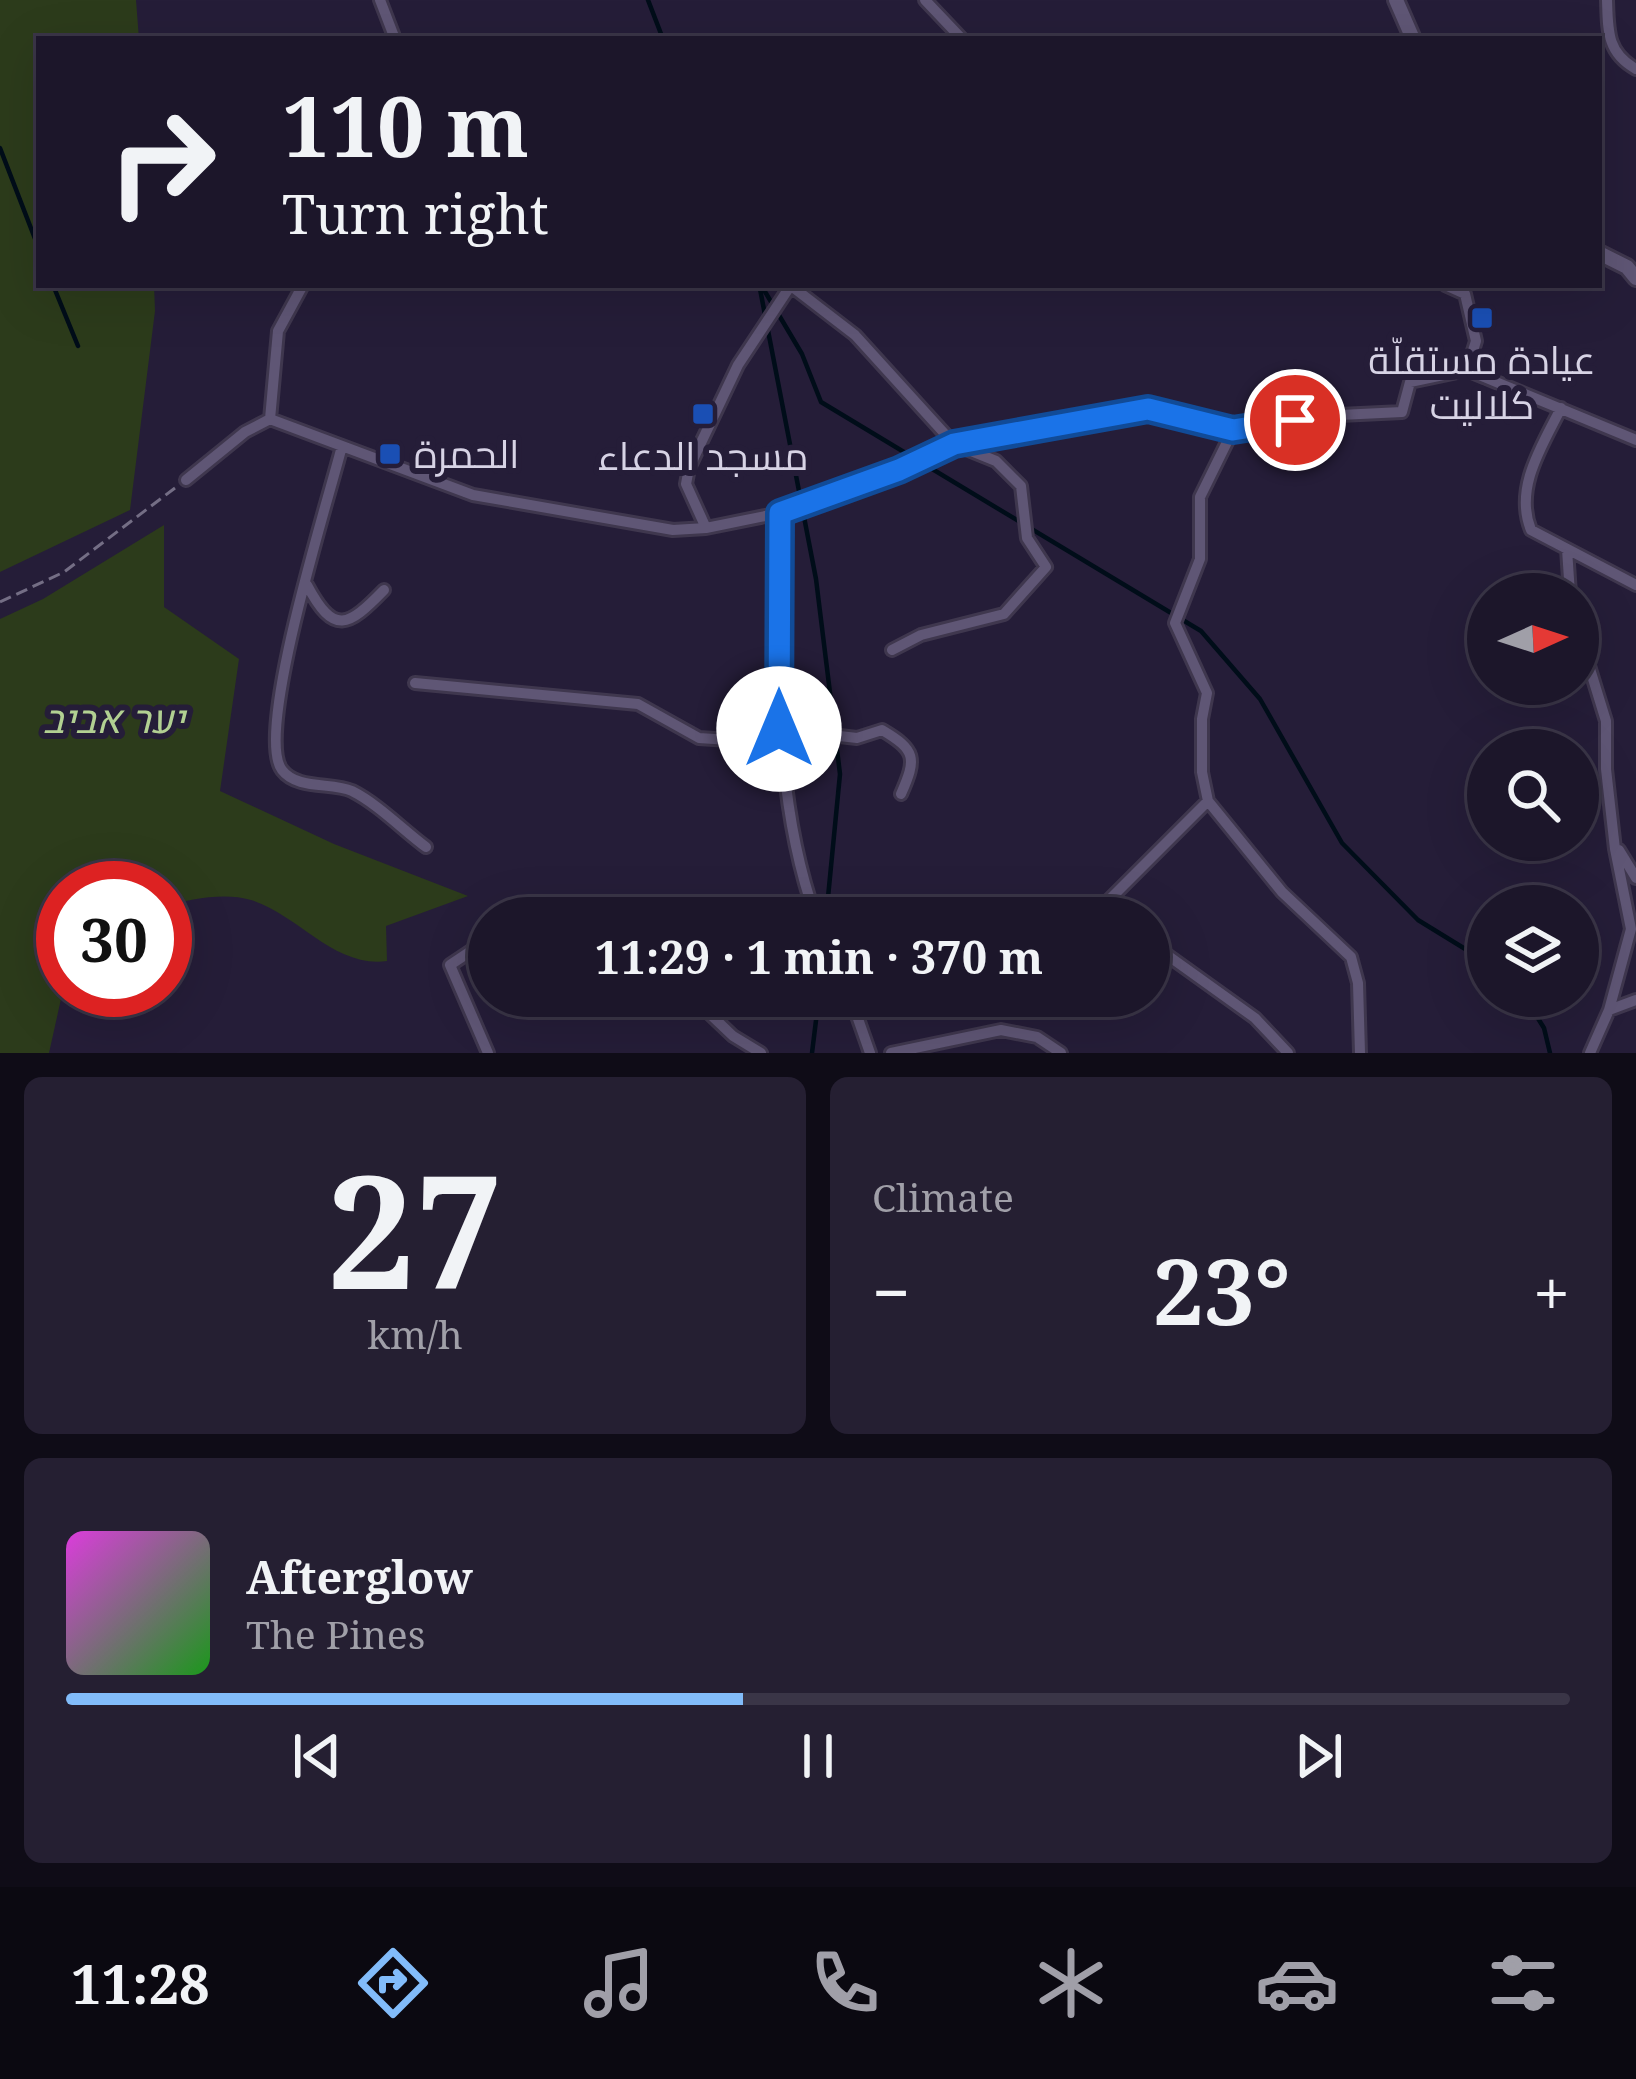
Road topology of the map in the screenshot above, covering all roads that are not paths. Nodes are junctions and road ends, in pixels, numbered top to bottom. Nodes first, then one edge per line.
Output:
1 (380, 0) edge
2 (925, 0) edge
3 (1396, 0) edge
4 (1607, 0) edge
5 (390, 36) edge
6 (959, 36) edge
7 (1411, 36) edge
8 (1636, 69) edge
9 (1602, 254) edge
10 (1636, 278) edge
11 (301, 288) edge
12 (788, 288) edge
13 (794, 288) edge
14 (1452, 288) edge
15 (1467, 370) junction
16 (1561, 409) junction
17 (271, 419) junction
18 (1233, 430) junction
19 (1636, 440) edge
20 (954, 444) junction
21 (342, 446) junction
22 (186, 480) road end
23 (780, 513) junction
24 (706, 528) junction
25 (1567, 549) junction
26 (1569, 573) edge
27 (307, 585) junction
28 (1636, 585) edge
29 (384, 590) dead end
30 (892, 650) dead end
31 (415, 683) dead end
32 (1599, 698) edge
33 (779, 729) junction
34 (901, 794) dead end
35 (1208, 801) junction
36 (1614, 842) junction
37 (426, 847) dead end
38 (1636, 878) edge
39 (809, 897) edge
40 (1112, 897) edge
41 (1631, 929) junction
42 (1636, 949) edge
43 (468, 953) edge
44 (1170, 958) edge
45 (1636, 1000) edge
46 (468, 1007) edge
47 (1609, 1010) junction
48 (472, 1017) edge
49 (714, 1017) edge
50 (857, 1017) edge
51 (488, 1053) edge
52 (761, 1053) edge
53 (870, 1053) edge
54 (891, 1053) edge
55 (1061, 1053) edge
56 (1288, 1053) edge
57 (1360, 1053) edge
58 (1590, 1053) edge

1 - 5 street
2 - 6 street
3 - 7 street
4 - 8 street
9 - 10 street
11 - 17 street
12 - 24 street
13 - 20 street
14 - 15 street
15 - 16 street
15 - 18 street
16 - 19 street
16 - 25 street
17 - 21 street
17 - 22 street
18 - 20 street
18 - 35 street
20 - 23 street
20 - 30 street
21 - 24 street
21 - 27 street
23 - 24 street
23 - 33 street
25 - 26 street
25 - 28 street
27 - 29 street
27 - 37 street
31 - 33 street
32 - 36 street
33 - 34 street
33 - 39 street
35 - 40 street
35 - 57 street
36 - 38 street
36 - 41 street
41 - 42 street
41 - 47 street
43 - 46 street
44 - 56 street
45 - 47 street
47 - 58 street
48 - 51 street
49 - 52 street
50 - 53 street
54 - 55 street

